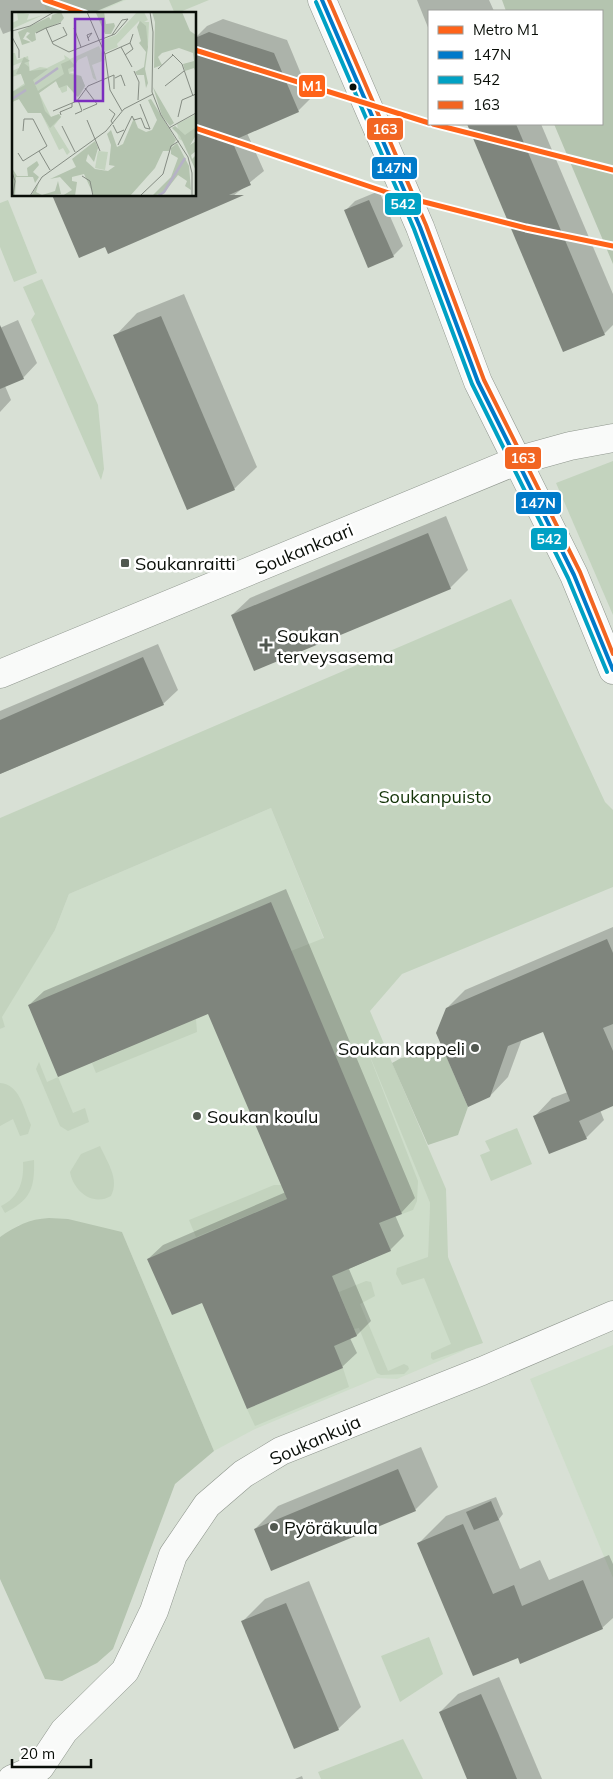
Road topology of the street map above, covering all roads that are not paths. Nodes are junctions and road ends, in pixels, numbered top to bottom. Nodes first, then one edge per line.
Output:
1 (322, 0) edge
2 (613, 438) edge
3 (516, 461) junction
4 (613, 670) edge
5 (0, 674) edge
6 (613, 1315) edge
7 (12, 1779) edge

1 - 3 street
2 - 3 street, Soukankaari
3 - 4 street
3 - 5 street, Soukankaari
6 - 7 street, Soukankuja

